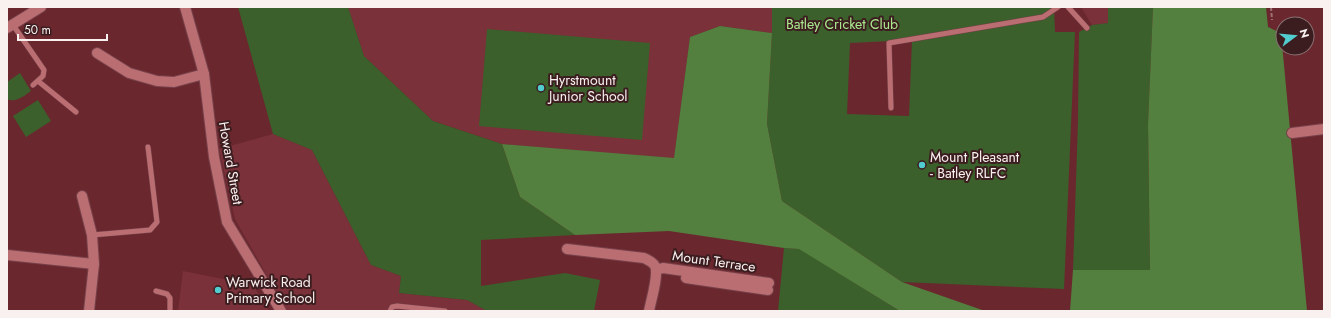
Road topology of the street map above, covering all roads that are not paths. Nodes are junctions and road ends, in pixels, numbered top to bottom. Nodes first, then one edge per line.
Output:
1 (41, 7) edge
2 (185, 7) edge
3 (1058, 7) edge
4 (1068, 7) edge
5 (10, 27) edge
6 (1087, 28) dead end
7 (97, 52) dead end
8 (204, 74) junction
9 (38, 81) junction
10 (33, 85) dead end
11 (890, 108) dead end
12 (76, 112) dead end
13 (1324, 129) edge
14 (1292, 133) dead end
15 (148, 147) dead end
16 (82, 196) dead end
17 (92, 235) junction
18 (567, 249) dead end
19 (7, 255) edge
20 (94, 264) junction
21 (655, 269) junction
22 (769, 286) dead end
23 (156, 291) dead end
24 (89, 311) edge
25 (170, 311) edge
26 (281, 311) edge
27 (390, 311) edge
28 (445, 311) edge
29 (649, 311) edge

1 - 5 street
2 - 8 street, Howard Street
3 - 11 lane
4 - 6 lane
5 - 9 lane
7 - 8 street
8 - 26 street, Howard Street
9 - 10 lane
9 - 12 lane
13 - 14 street
15 - 17 lane
16 - 17 street
17 - 20 street
18 - 21 street, Mount Terrace
19 - 20 street
20 - 24 street
21 - 22 street, Mount Terrace
21 - 29 street
23 - 25 lane
27 - 28 lane

